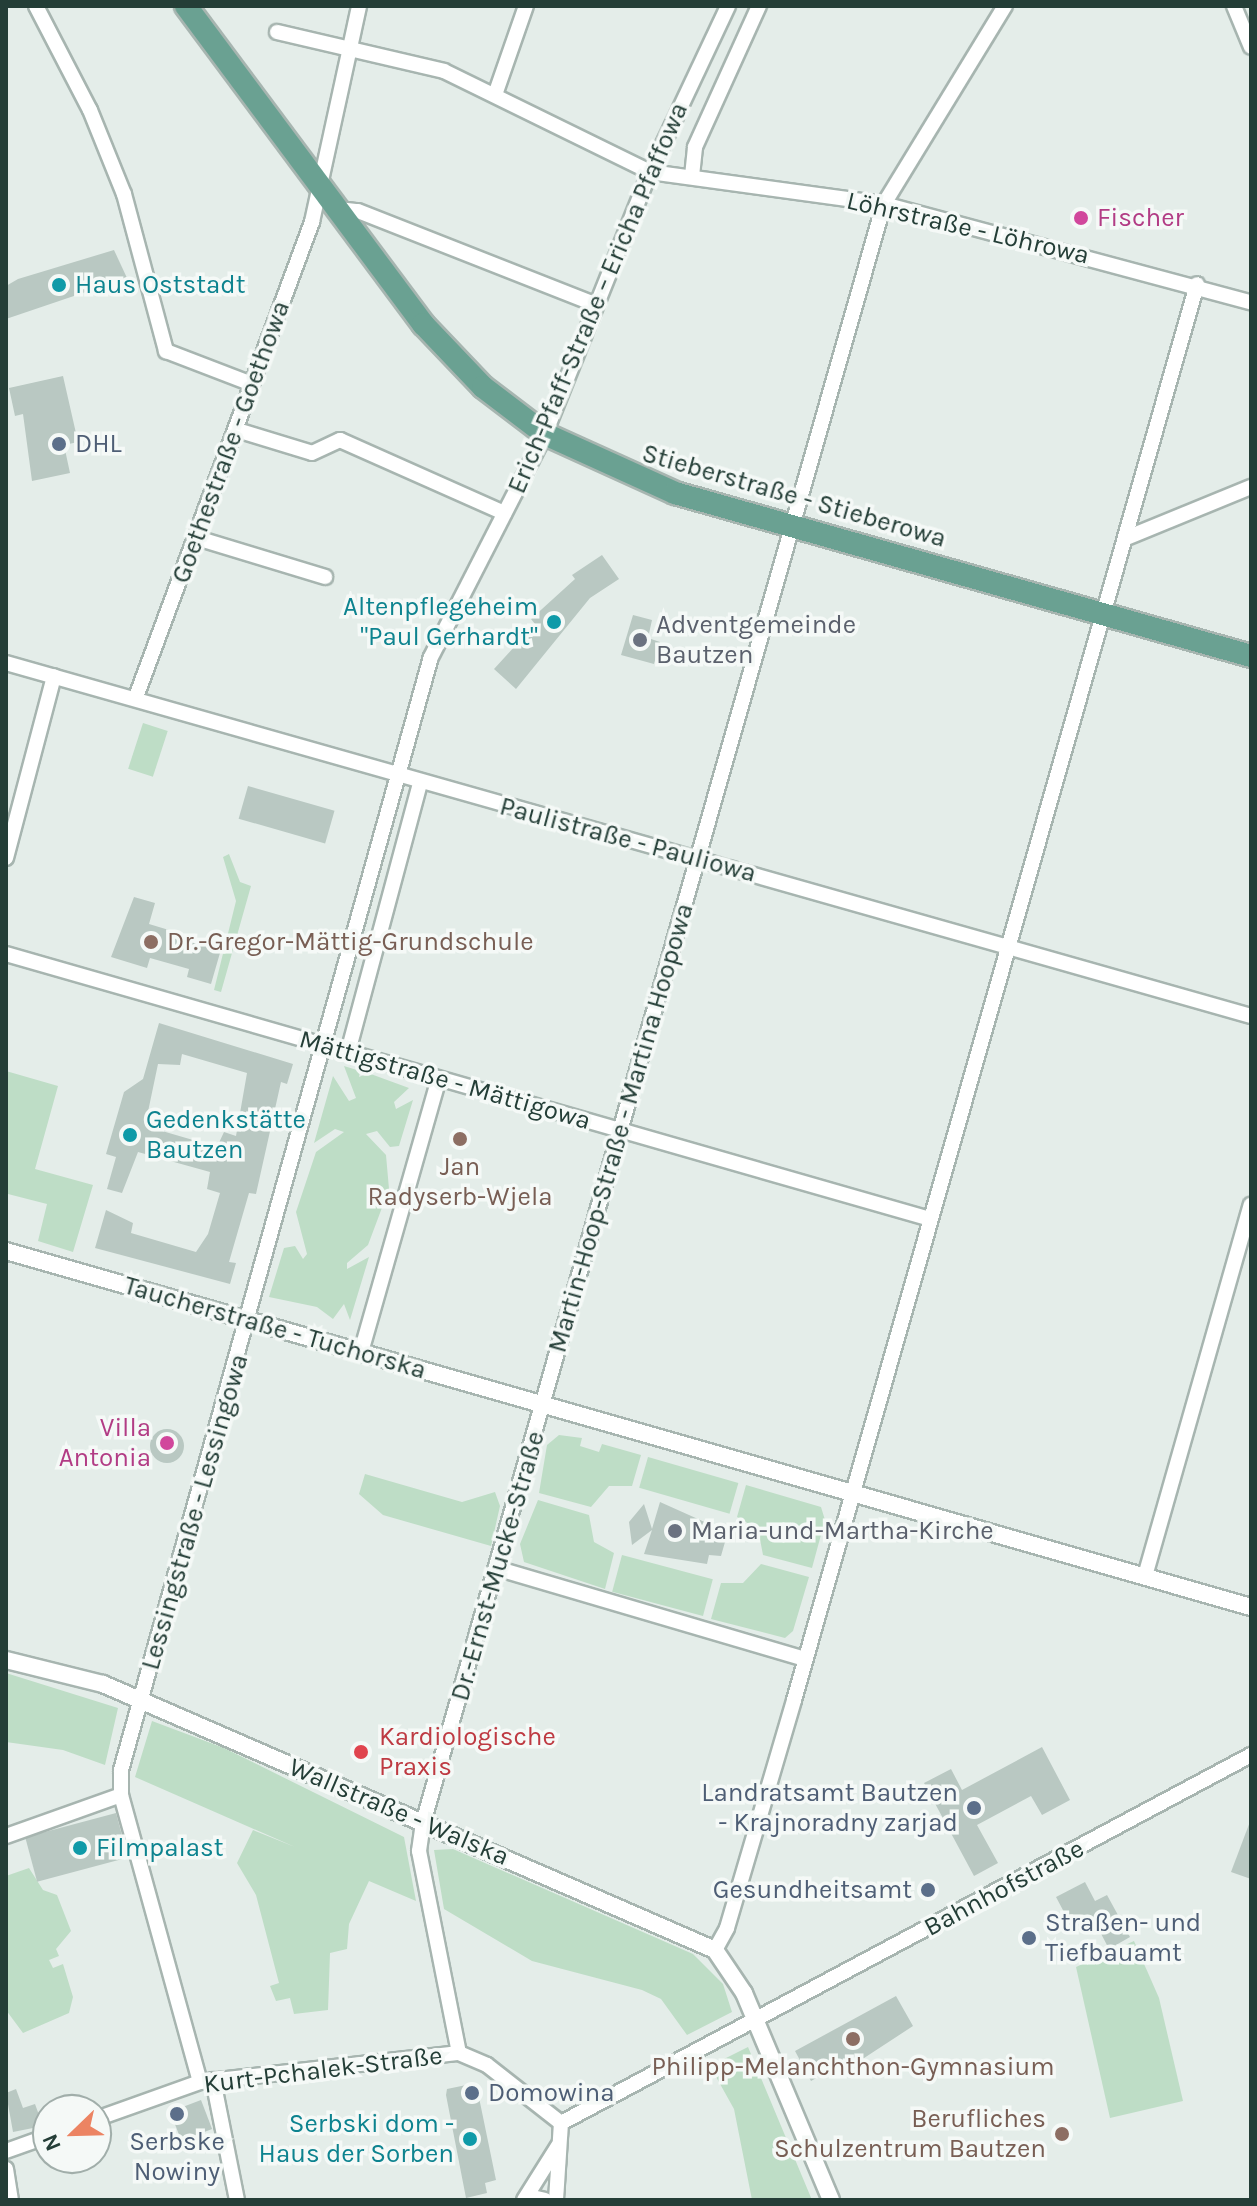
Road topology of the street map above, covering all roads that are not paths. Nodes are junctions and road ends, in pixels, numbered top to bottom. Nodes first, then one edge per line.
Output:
1 (36, 6) edge
2 (186, 6) edge
3 (359, 6) edge
4 (526, 6) edge
5 (728, 6) edge
6 (759, 6) edge
7 (1005, 6) edge
8 (1234, 6) edge
9 (277, 32) dead end
10 (1251, 47) edge
11 (353, 52) junction
12 (496, 92) junction
13 (650, 172) junction
14 (692, 176) junction
15 (319, 184) junction
16 (884, 204) junction
17 (338, 209) junction
18 (1197, 284) junction
19 (1251, 302) edge
20 (594, 304) junction
21 (252, 384) junction
22 (237, 430) junction
23 (545, 434) junction
24 (1251, 487) edge
25 (504, 513) junction
26 (792, 528) junction
27 (197, 538) junction
28 (1126, 538) junction
29 (325, 577) dead end
30 (1103, 614) junction
31 (1251, 656) edge
32 (6, 663) edge
33 (54, 676) junction
34 (136, 697) junction
35 (397, 777) junction
36 (420, 783) junction
37 (6, 858) edge
38 (696, 859) junction
39 (1008, 946) junction
40 (6, 954) edge
41 (1251, 1016) edge
42 (322, 1045) junction
43 (348, 1052) junction
44 (439, 1079) junction
45 (617, 1129) junction
46 (1251, 1205) edge
47 (930, 1219) junction
48 (6, 1251) edge
49 (248, 1319) junction
50 (361, 1352) junction
51 (544, 1406) junction
52 (852, 1493) junction
53 (499, 1569) junction
54 (1145, 1576) junction
55 (1251, 1607) edge
56 (805, 1659) junction
57 (6, 1660) edge
58 (141, 1701) junction
59 (1251, 1755) edge
60 (121, 1795) junction
61 (423, 1823) junction
62 (6, 1836) edge
63 (715, 1950) junction
64 (755, 2017) junction
65 (459, 2053) junction
66 (206, 2081) junction
67 (112, 2113) edge
68 (561, 2123) junction
69 (32, 2142) edge
70 (560, 2144) junction
71 (6, 2151) edge
72 (6, 2169) edge
73 (526, 2198) edge
74 (11, 2200) edge
75 (237, 2200) edge
76 (545, 2200) edge
77 (556, 2200) edge
78 (831, 2200) edge

1 - 21 street
2 - 15 main road, Stieberstraße - Stieberowa
3 - 11 street, Goethestraße - Goethowa
4 - 12 street
5 - 13 street, Erich-Pfaff-Straße – Ericha Pfaffowa
6 - 14 street, Erich-Pfaff-Straße – Ericha Pfaffowa
7 - 16 street, Martin-Hoop-Straße - Martina Hoopowa
8 - 10 street
9 - 11 street, Löhrstraße - Löhrowa
11 - 12 street, Löhrstraße - Löhrowa
11 - 15 street, Goethestraße - Goethowa
12 - 13 street, Löhrstraße - Löhrowa
13 - 14 street, Löhrstraße - Löhrowa
13 - 20 street, Erich-Pfaff-Straße – Ericha Pfaffowa
14 - 16 street, Löhrstraße - Löhrowa
15 - 17 main road, Stieberstraße - Stieberowa
15 - 21 street, Goethestraße - Goethowa
16 - 18 street, Löhrstraße - Löhrowa
16 - 26 street, Martin-Hoop-Straße - Martina Hoopowa
17 - 20 street
17 - 23 main road, Stieberstraße - Stieberowa
18 - 19 street, Löhrstraße - Löhrowa
18 - 28 street
20 - 23 street, Erich-Pfaff-Straße – Ericha Pfaffowa
21 - 22 street, Goethestraße - Goethowa
22 - 25 street
22 - 27 street, Goethestraße - Goethowa
23 - 25 street, Erich-Pfaff-Straße – Ericha Pfaffowa
23 - 26 main road, Stieberstraße - Stieberowa
24 - 28 street
25 - 35 street, Erich-Pfaff-Straße – Ericha Pfaffowa
26 - 30 main road, Stieberstraße - Stieberowa
26 - 38 street, Martin-Hoop-Straße - Martina Hoopowa
27 - 29 street
27 - 34 street, Goethestraße - Goethowa
28 - 30 street
30 - 31 main road, Stieberstraße - Stieberowa
30 - 39 street
32 - 33 street, Paulistraße - Pauliowa
33 - 34 street, Paulistraße - Pauliowa
33 - 37 street
34 - 35 street, Paulistraße - Pauliowa
35 - 36 street, Paulistraße - Pauliowa
35 - 42 street, Erich-Pfaff-Straße – Ericha Pfaffowa
36 - 38 street, Paulistraße - Pauliowa
36 - 43 street
38 - 39 street, Paulistraße - Pauliowa
38 - 45 street, Martin-Hoop-Straße - Martina Hoopowa
39 - 41 street, Paulistraße - Pauliowa
39 - 47 street
40 - 42 street, Mättigstraße - Mättigowa
42 - 43 street, Mättigstraße - Mättigowa
42 - 49 street, Lessingstraße - Lessingowa
43 - 44 street, Mättigstraße - Mättigowa
44 - 45 street, Mättigstraße - Mättigowa
44 - 50 street
45 - 47 street, Mättigstraße - Mättigowa
45 - 51 street, Martin-Hoop-Straße - Martina Hoopowa
46 - 54 street
47 - 52 street
48 - 49 street, Taucherstraße - Tuchorska
49 - 50 street, Taucherstraße - Tuchorska
49 - 58 street, Lessingstraße - Lessingowa
50 - 51 street, Taucherstraße - Tuchorska
51 - 52 street, Taucherstraße - Tuchorska
51 - 53 street, Dr.-Ernst-Mucke-Straße
52 - 54 street
52 - 56 street
53 - 56 street
53 - 61 street, Dr.-Ernst-Mucke-Straße
54 - 55 street
56 - 63 street
57 - 58 street, Wallstraße - Walska
58 - 60 street, Lessingstraße - Lessingowa
58 - 61 street, Wallstraße - Walska
59 - 64 street, Bahnhofstraße
60 - 62 street
60 - 66 street
61 - 63 street, Wallstraße - Walska
61 - 65 street, Dr.-Ernst-Mucke-Straße
63 - 64 street
64 - 68 street, Bahnhofstraße
64 - 78 street
65 - 66 street, Kurt-Pchalek-Straße
65 - 68 street
66 - 67 street, Kurt-Pchalek-Straße
66 - 75 street
68 - 70 street
69 - 71 street
70 - 73 street
70 - 77 street
72 - 74 street
73 - 76 street

